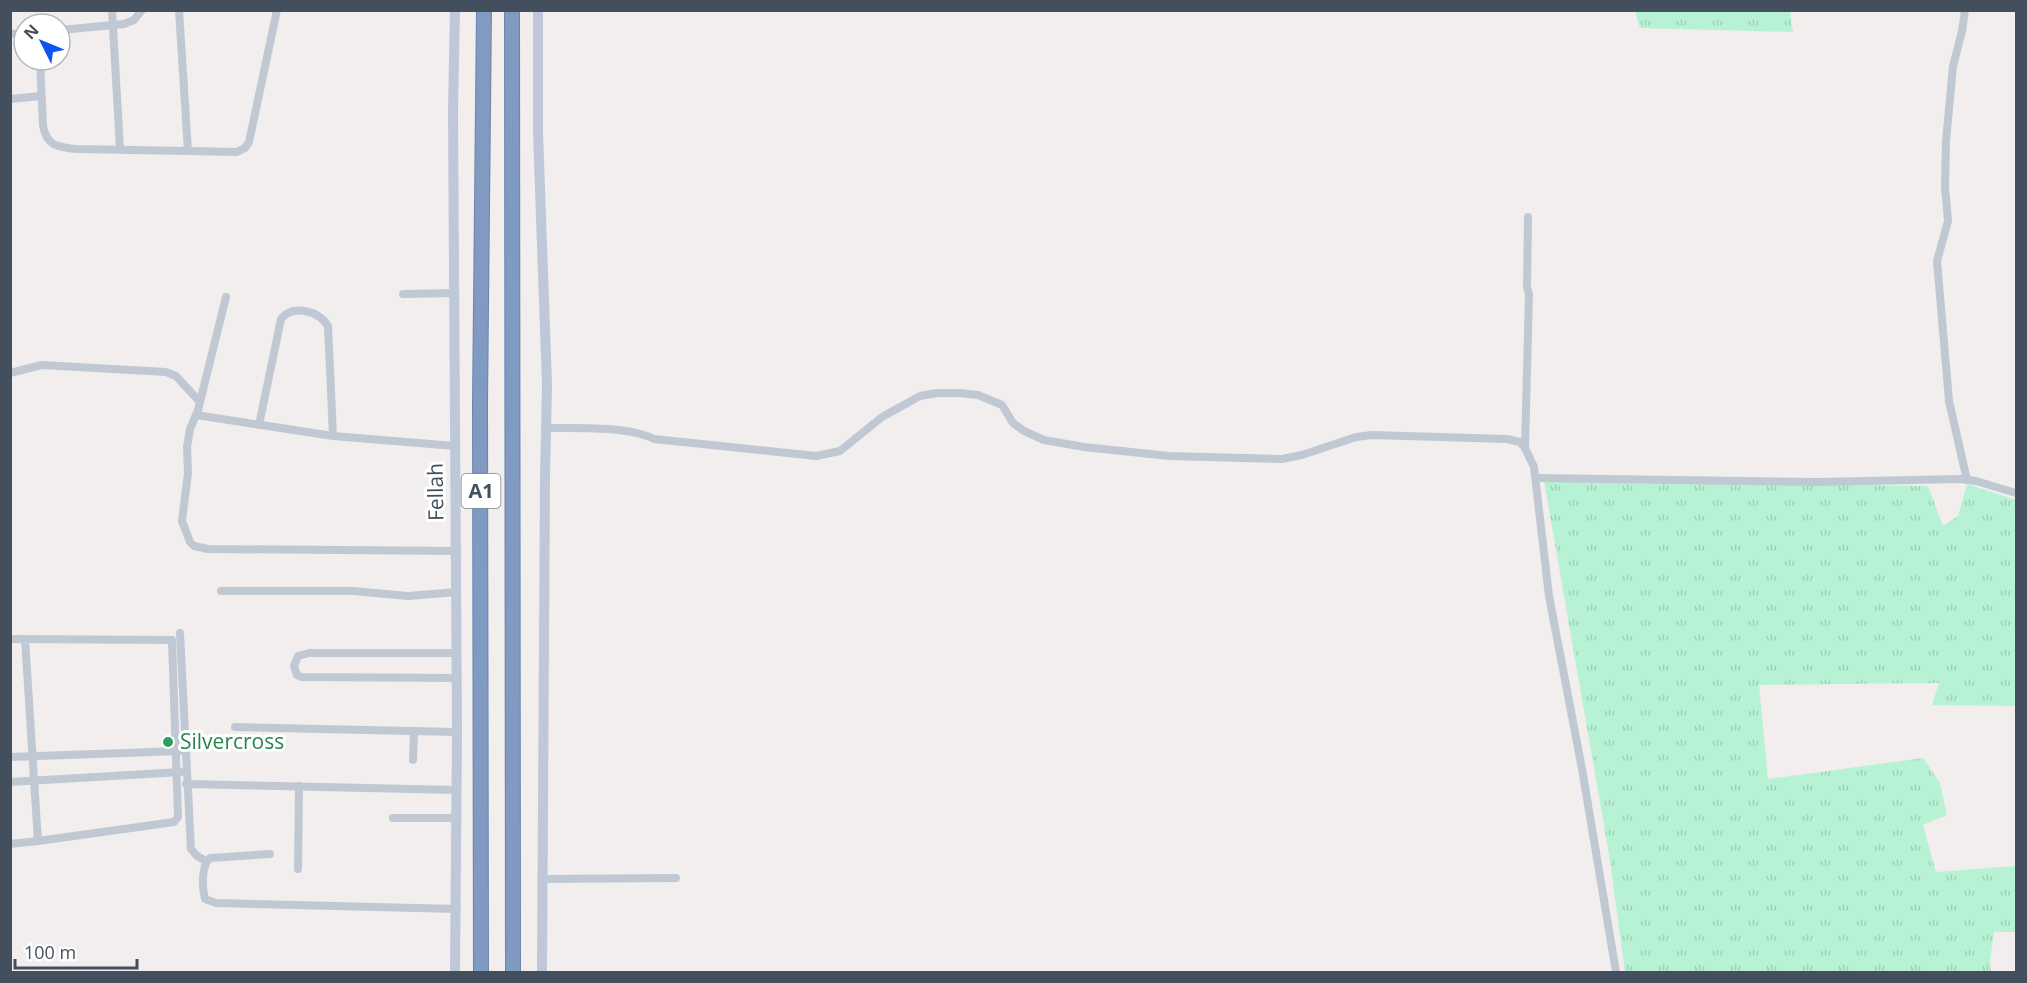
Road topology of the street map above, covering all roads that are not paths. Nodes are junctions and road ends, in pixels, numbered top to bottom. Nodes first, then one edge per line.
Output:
1 (112, 10) edge
2 (142, 10) edge
3 (179, 10) edge
4 (277, 10) edge
5 (455, 10) edge
6 (484, 10) edge
7 (512, 10) edge
8 (538, 10) edge
9 (1965, 10) edge
10 (112, 26) junction
11 (72, 29) edge
12 (40, 72) edge
13 (41, 96) junction
14 (10, 99) edge
15 (120, 149) junction
16 (188, 152) junction
17 (1528, 218) dead end
18 (455, 292) junction
19 (403, 294) dead end
20 (226, 297) dead end
21 (10, 373) edge
22 (200, 401) junction
23 (196, 415) junction
24 (259, 425) junction
25 (546, 429) junction
26 (333, 436) junction
27 (455, 446) junction
28 (1525, 448) junction
29 (1536, 478) junction
30 (1966, 480) junction
31 (2016, 493) edge
32 (457, 551) junction
33 (221, 591) dead end
34 (457, 592) junction
35 (180, 633) dead end
36 (10, 639) edge
37 (25, 639) junction
38 (457, 653) junction
39 (457, 678) junction
40 (235, 728) dead end
41 (414, 732) junction
42 (458, 732) junction
43 (185, 751) junction
44 (176, 752) junction
45 (33, 757) junction
46 (10, 758) edge
47 (413, 760) dead end
48 (181, 772) junction
49 (35, 781) junction
50 (10, 782) edge
51 (186, 784) junction
52 (299, 786) junction
53 (456, 790) junction
54 (393, 818) dead end
55 (457, 819) junction
56 (38, 841) junction
57 (10, 844) edge
58 (270, 854) dead end
59 (206, 861) junction
60 (298, 869) dead end
61 (676, 878) dead end
62 (542, 879) junction
63 (457, 909) junction
64 (455, 972) edge
65 (481, 972) edge
66 (513, 972) edge
67 (542, 972) edge
68 (1616, 972) edge

1 - 10 street
2 - 10 street
3 - 16 street
4 - 16 street
5 - 18 street, Fellah
6 - 65 highway, A1
7 - 66 highway, A1
8 - 25 street
9 - 30 street
10 - 11 street
10 - 15 street
12 - 13 street
13 - 14 street
13 - 15 street
15 - 16 street
17 - 28 street
18 - 19 street
18 - 27 street, Fellah
20 - 22 street
21 - 22 street
22 - 23 street
23 - 24 street
23 - 32 street
24 - 26 street
24 - 26 street
25 - 28 street
25 - 62 street
26 - 27 street
27 - 32 street, Fellah
28 - 29 street
29 - 30 street
29 - 68 street
30 - 31 street
32 - 34 street, Fellah
33 - 34 street
34 - 38 street, Fellah
35 - 43 street
36 - 37 street
37 - 44 street
37 - 45 street
38 - 39 street, Fellah
38 - 39 street
39 - 42 street, Fellah
40 - 41 street
41 - 42 street
41 - 47 street
42 - 53 street, Fellah
43 - 44 street
43 - 48 street
44 - 45 street
44 - 48 street
45 - 46 street
45 - 49 street
48 - 49 street
48 - 51 street
48 - 56 street
49 - 50 street
49 - 56 street
51 - 52 street
51 - 59 street
52 - 53 street
52 - 60 street
53 - 55 street, Fellah
54 - 55 street
55 - 63 street, Fellah
56 - 57 street
58 - 59 street
59 - 63 street
61 - 62 street
62 - 67 street
63 - 64 street, Fellah

